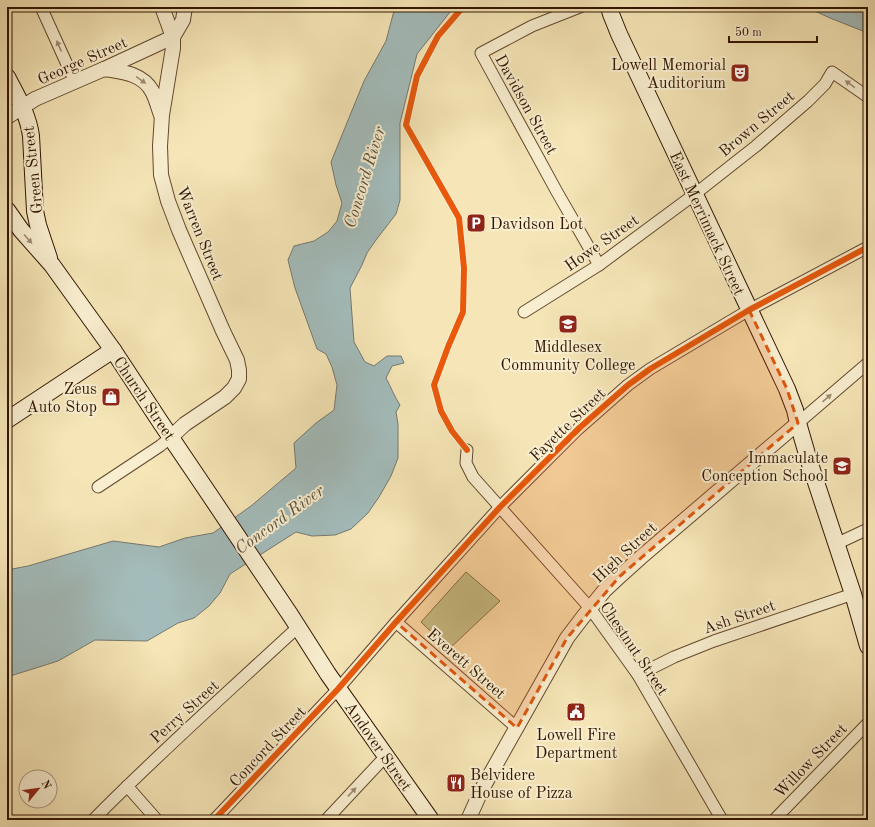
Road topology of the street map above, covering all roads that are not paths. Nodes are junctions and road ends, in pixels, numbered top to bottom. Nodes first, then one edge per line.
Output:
1 (41, 7) edge
2 (162, 7) edge
3 (185, 7) edge
4 (580, 7) edge
5 (609, 7) edge
6 (173, 37) junction
7 (104, 69) junction
8 (7, 77) edge
9 (75, 82) junction
10 (868, 97) edge
11 (23, 107) junction
12 (162, 115) junction
13 (7, 117) edge
14 (695, 194) junction
15 (7, 210) edge
16 (868, 248) edge
17 (52, 265) junction
18 (599, 265) junction
19 (749, 310) junction
20 (524, 312) dead end
21 (113, 350) junction
22 (868, 363) edge
23 (7, 420) edge
24 (798, 423) junction
25 (171, 437) junction
26 (467, 450) dead end
27 (98, 487) dead end
28 (500, 507) junction
29 (868, 529) edge
30 (836, 544) junction
31 (275, 592) joint
32 (853, 594) junction
33 (590, 608) junction
34 (396, 622) junction
35 (298, 627) junction
36 (868, 646) edge
37 (638, 675) junction
38 (338, 689) junction
39 (868, 723) edge
40 (517, 728) junction
41 (386, 757) junction
42 (127, 786) junction
43 (93, 820) edge
44 (157, 820) edge
45 (214, 820) edge
46 (326, 820) edge
47 (431, 820) edge
48 (468, 820) edge
49 (722, 820) edge
50 (774, 820) edge

9 -> 1 street
2 - 6 street
3 - 6 street, Warren Street
4 - 18 street, Davidson Street
5 - 14 main road, East Merrimack Street
6 - 7 street, George Street
6 - 12 street, Warren Street
7 - 9 street, George Street
7 -> 12 street
8 - 11 main road, Green Street
9 - 11 street, George Street
10 -> 14 street, Brown Street
11 - 13 street, George Street
11 - 17 main road, Green Street
12 - 25 street, Warren Street
14 - 18 street, Howe Street
14 - 19 main road, East Merrimack Street
15 -> 17 main road, Church Street
16 - 19 street, Fayette Street
17 - 21 main road, Church Street
18 - 20 street, Howe Street
19 - 24 main road, East Merrimack Street
19 - 28 street, Fayette Street
21 - 23 main road
21 - 25 main road, Church Street
24 -> 22 street, High Street
24 - 30 main road, East Merrimack Street
24 - 33 street, High Street
25 - 27 street
25 - 31 main road, Church Street
26 - 28 street, Chestnut Street
28 - 33 street, Chestnut Street
28 - 34 street, Fayette Street
29 - 30 street
30 - 32 main road, East Merrimack Street
31 - 35 main road, Andover Street
32 - 36 main road, East Merrimack Street
32 - 37 street, Ash Street
33 - 37 street, Chestnut Street
33 - 40 street, High Street
34 - 38 street, Fayette Street
34 - 40 street, Everett Street
35 - 38 main road, Andover Street
35 - 42 street, Perry Street
37 - 49 street, Chestnut Street
38 - 41 main road, Andover Street
38 - 45 street, Concord Street
39 - 50 street, Willow Street
40 - 48 street, High Street
46 -> 41 street
41 - 47 main road, Andover Street
42 - 43 street, Perry Street
42 - 44 street

